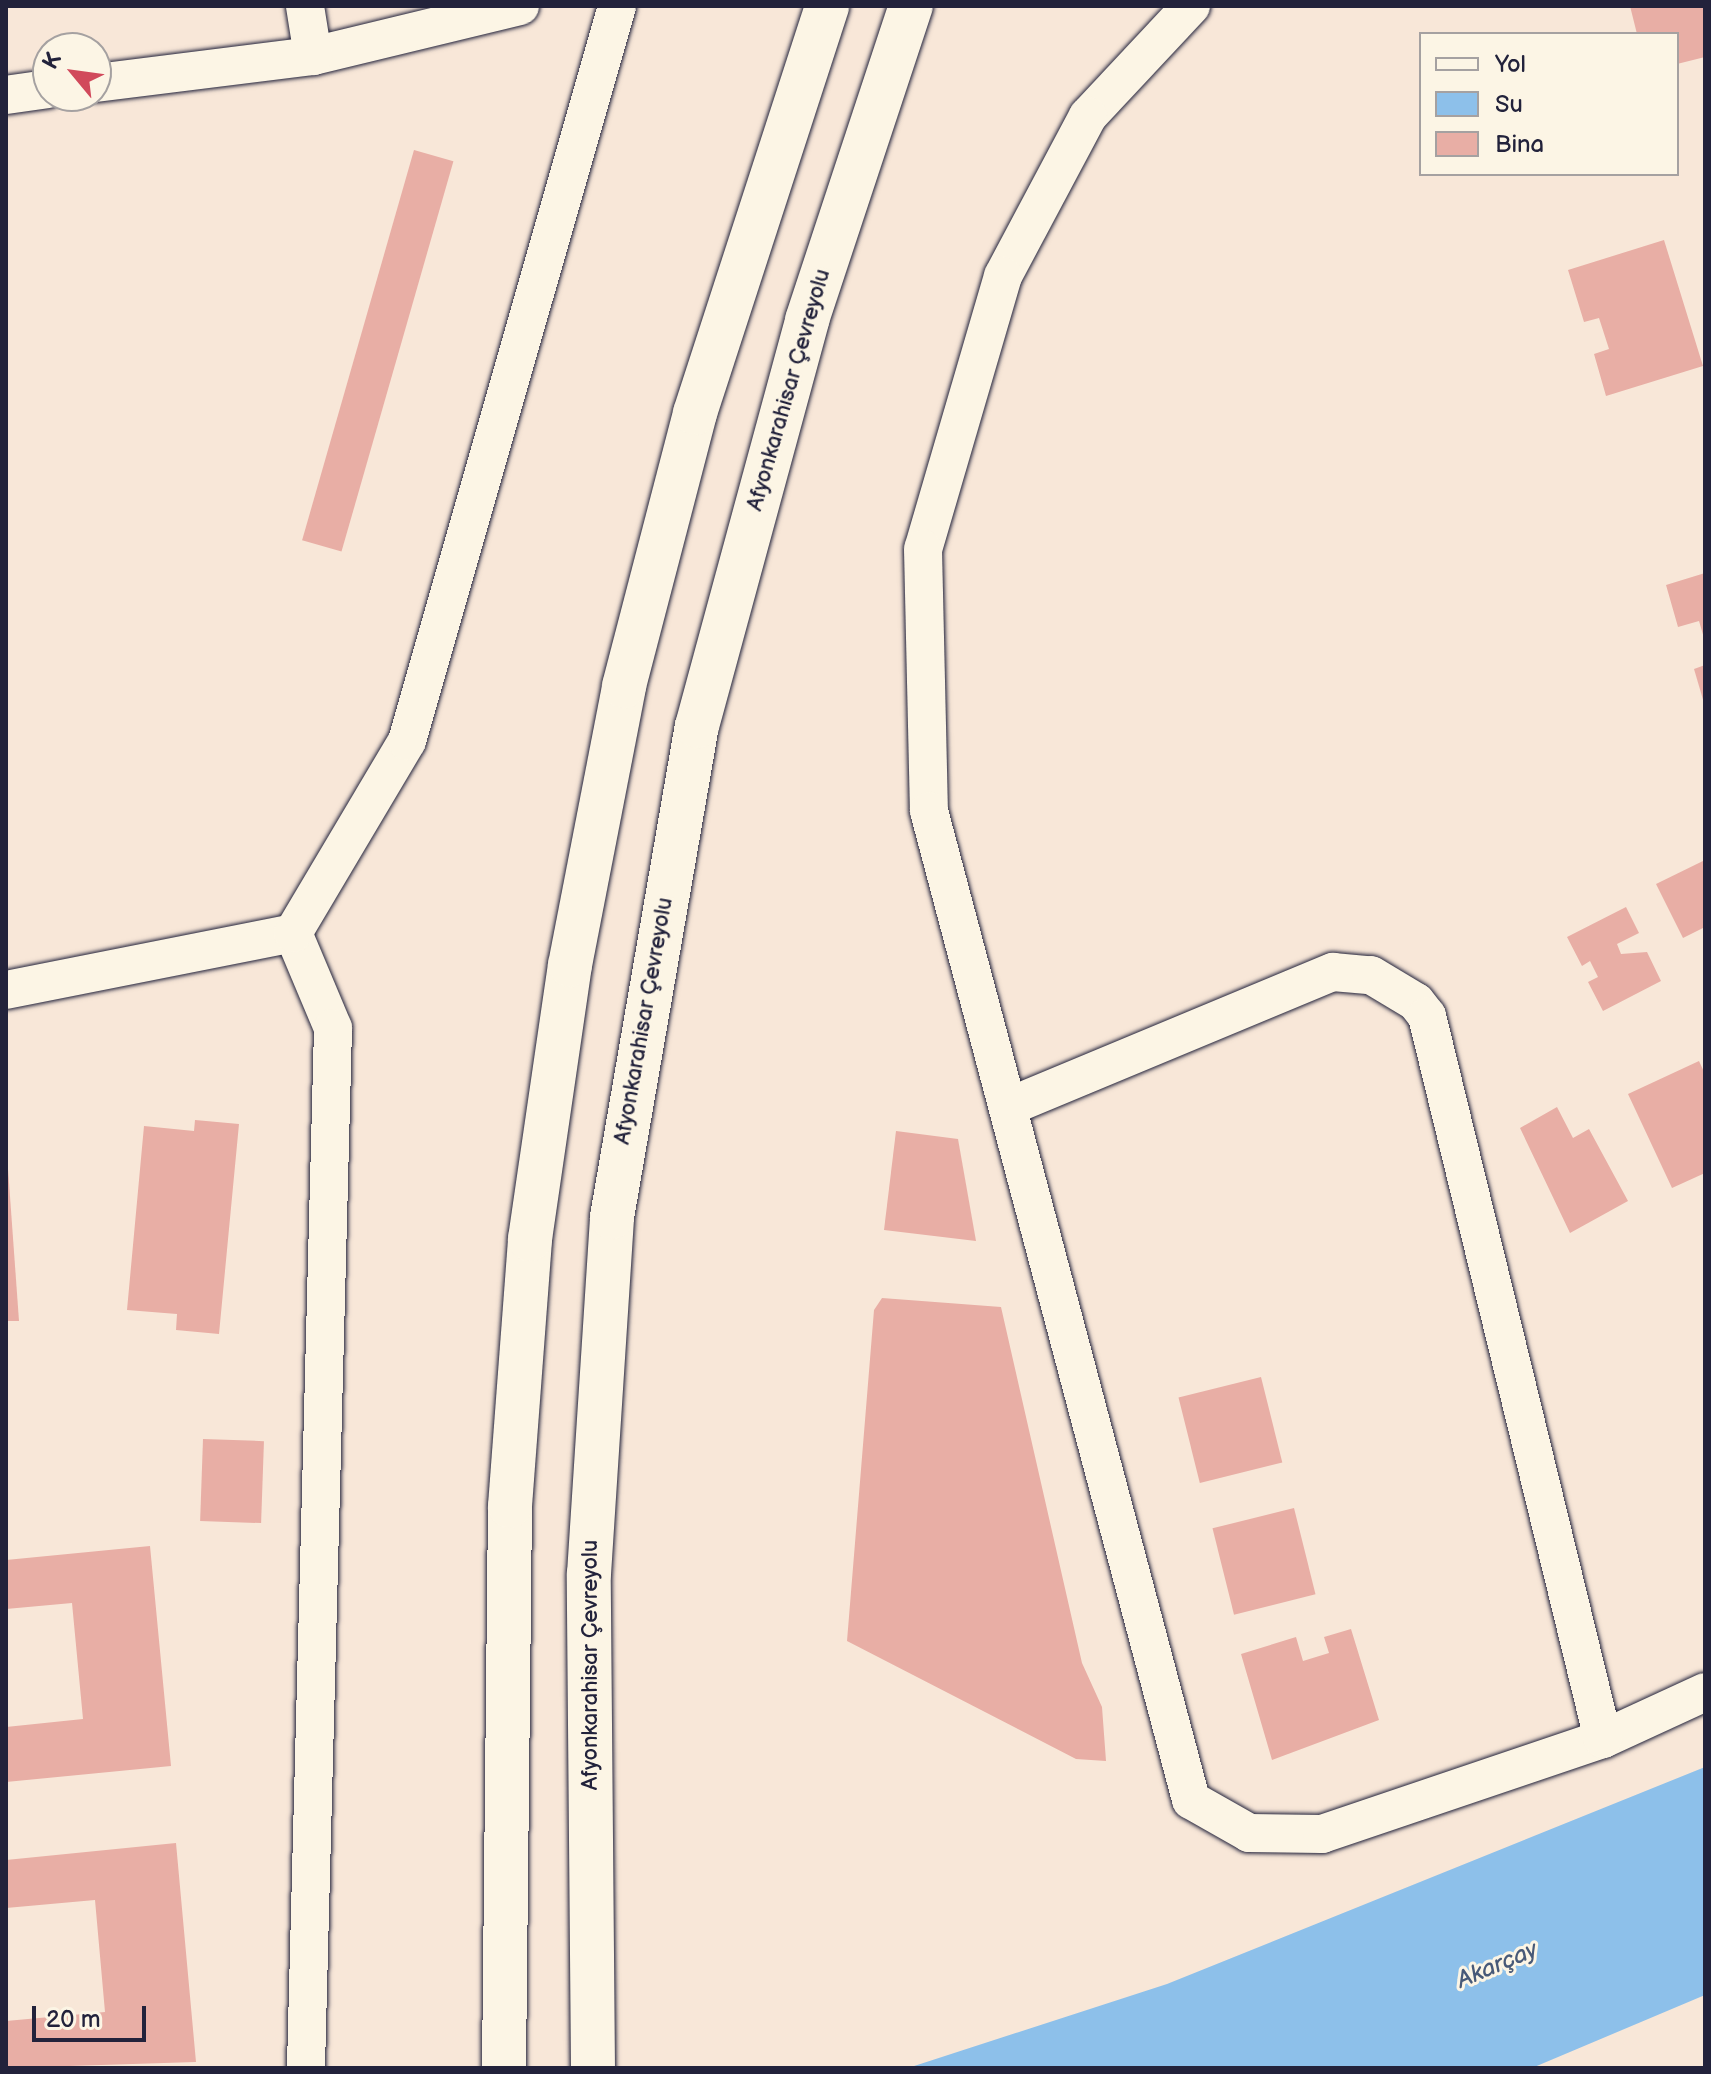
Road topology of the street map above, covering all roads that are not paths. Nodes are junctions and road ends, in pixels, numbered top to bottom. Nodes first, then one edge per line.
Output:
1 (305, 6) edge
2 (520, 6) edge
3 (617, 6) edge
4 (827, 6) edge
5 (911, 6) edge
6 (1191, 6) edge
7 (313, 56) junction
8 (112, 81) edge
9 (32, 91) edge
10 (6, 95) edge
11 (293, 933) junction
12 (6, 990) edge
13 (1008, 1107) junction
14 (1705, 1692) edge
15 (1603, 1739) junction
16 (593, 2053) edge
17 (504, 2060) edge
18 (306, 2068) edge

1 - 7 street
2 - 7 street
3 - 11 street
4 - 17 highway
5 - 16 highway, Afyonkarahisar Çevreyolu
6 - 13 street
7 - 8 street
9 - 10 street
11 - 12 street
11 - 18 street
13 - 15 street
13 - 15 street
14 - 15 street

